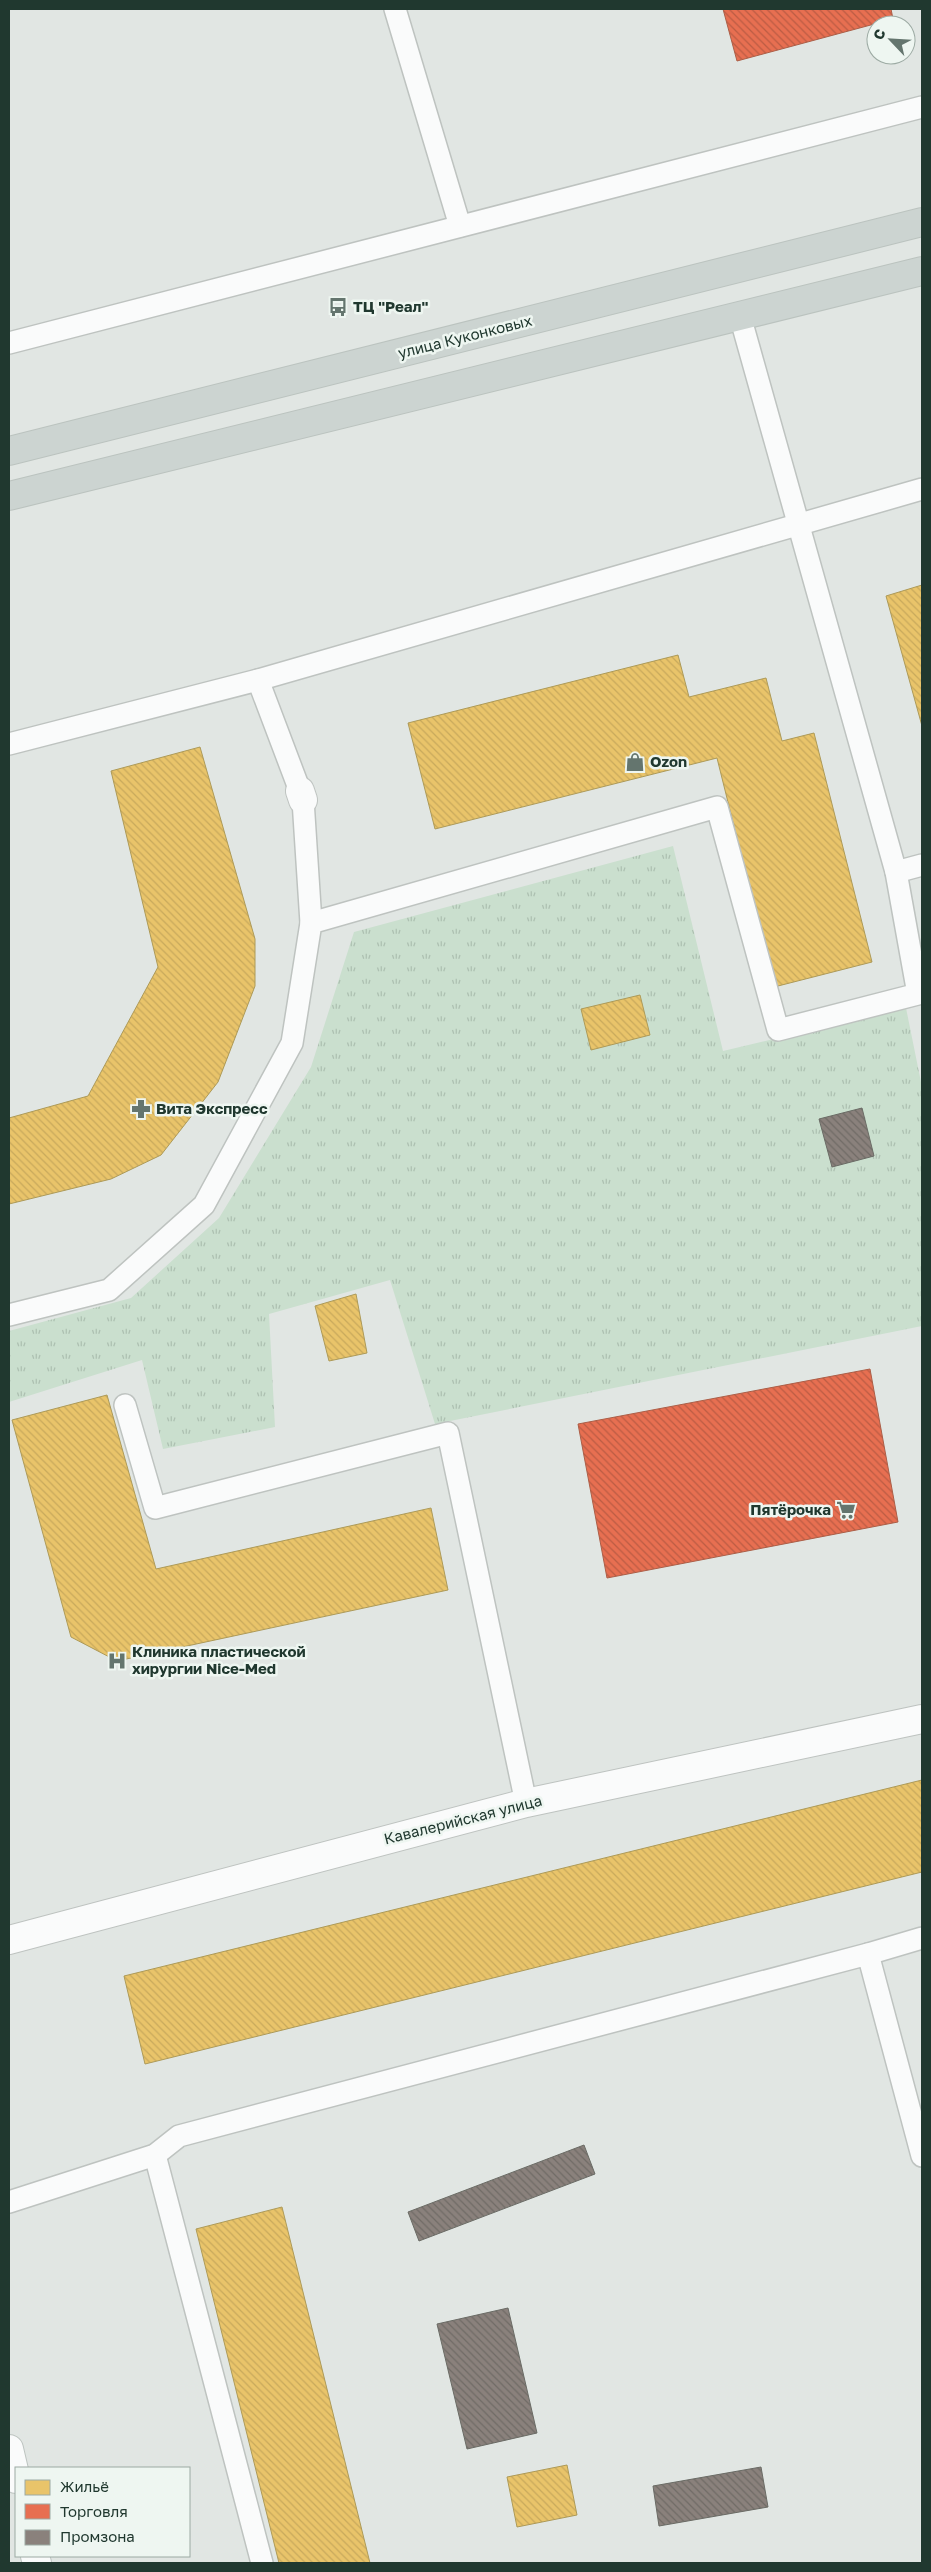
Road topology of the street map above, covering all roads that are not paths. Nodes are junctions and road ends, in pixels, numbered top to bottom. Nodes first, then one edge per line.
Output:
1 (394, 9) edge
2 (922, 107) edge
3 (922, 222) edge
4 (460, 226) junction
5 (922, 271) edge
6 (740, 316) junction
7 (9, 343) edge
8 (9, 451) edge
9 (922, 489) edge
10 (9, 496) edge
11 (799, 526) junction
12 (258, 680) junction
13 (9, 744) edge
14 (922, 865) edge
15 (896, 872) junction
16 (311, 923) junction
17 (9, 1316) edge
18 (125, 1405) dead end
19 (922, 1720) edge
20 (526, 1803) junction
21 (922, 1938) edge
22 (9, 1940) edge
23 (868, 1954) junction
24 (155, 2155) junction
25 (922, 2156) edge
26 (9, 2202) edge
27 (9, 2449) edge
28 (15, 2475) edge
29 (262, 2563) edge

1 - 4 lane
2 - 4 lane
3 - 8 main road, улица Куконковых
4 - 7 lane
5 - 6 main road
6 - 10 main road
6 - 11 lane
9 - 11 lane
11 - 12 lane
11 - 15 lane
12 - 13 lane
12 - 16 lane
14 - 15 lane
15 - 16 lane
16 - 17 lane
18 - 20 lane
19 - 20 street, Кавалерийская улица
20 - 22 street, Кавалерийская улица
21 - 23 lane
23 - 24 lane
23 - 25 lane
24 - 26 lane
24 - 29 lane
27 - 28 street

